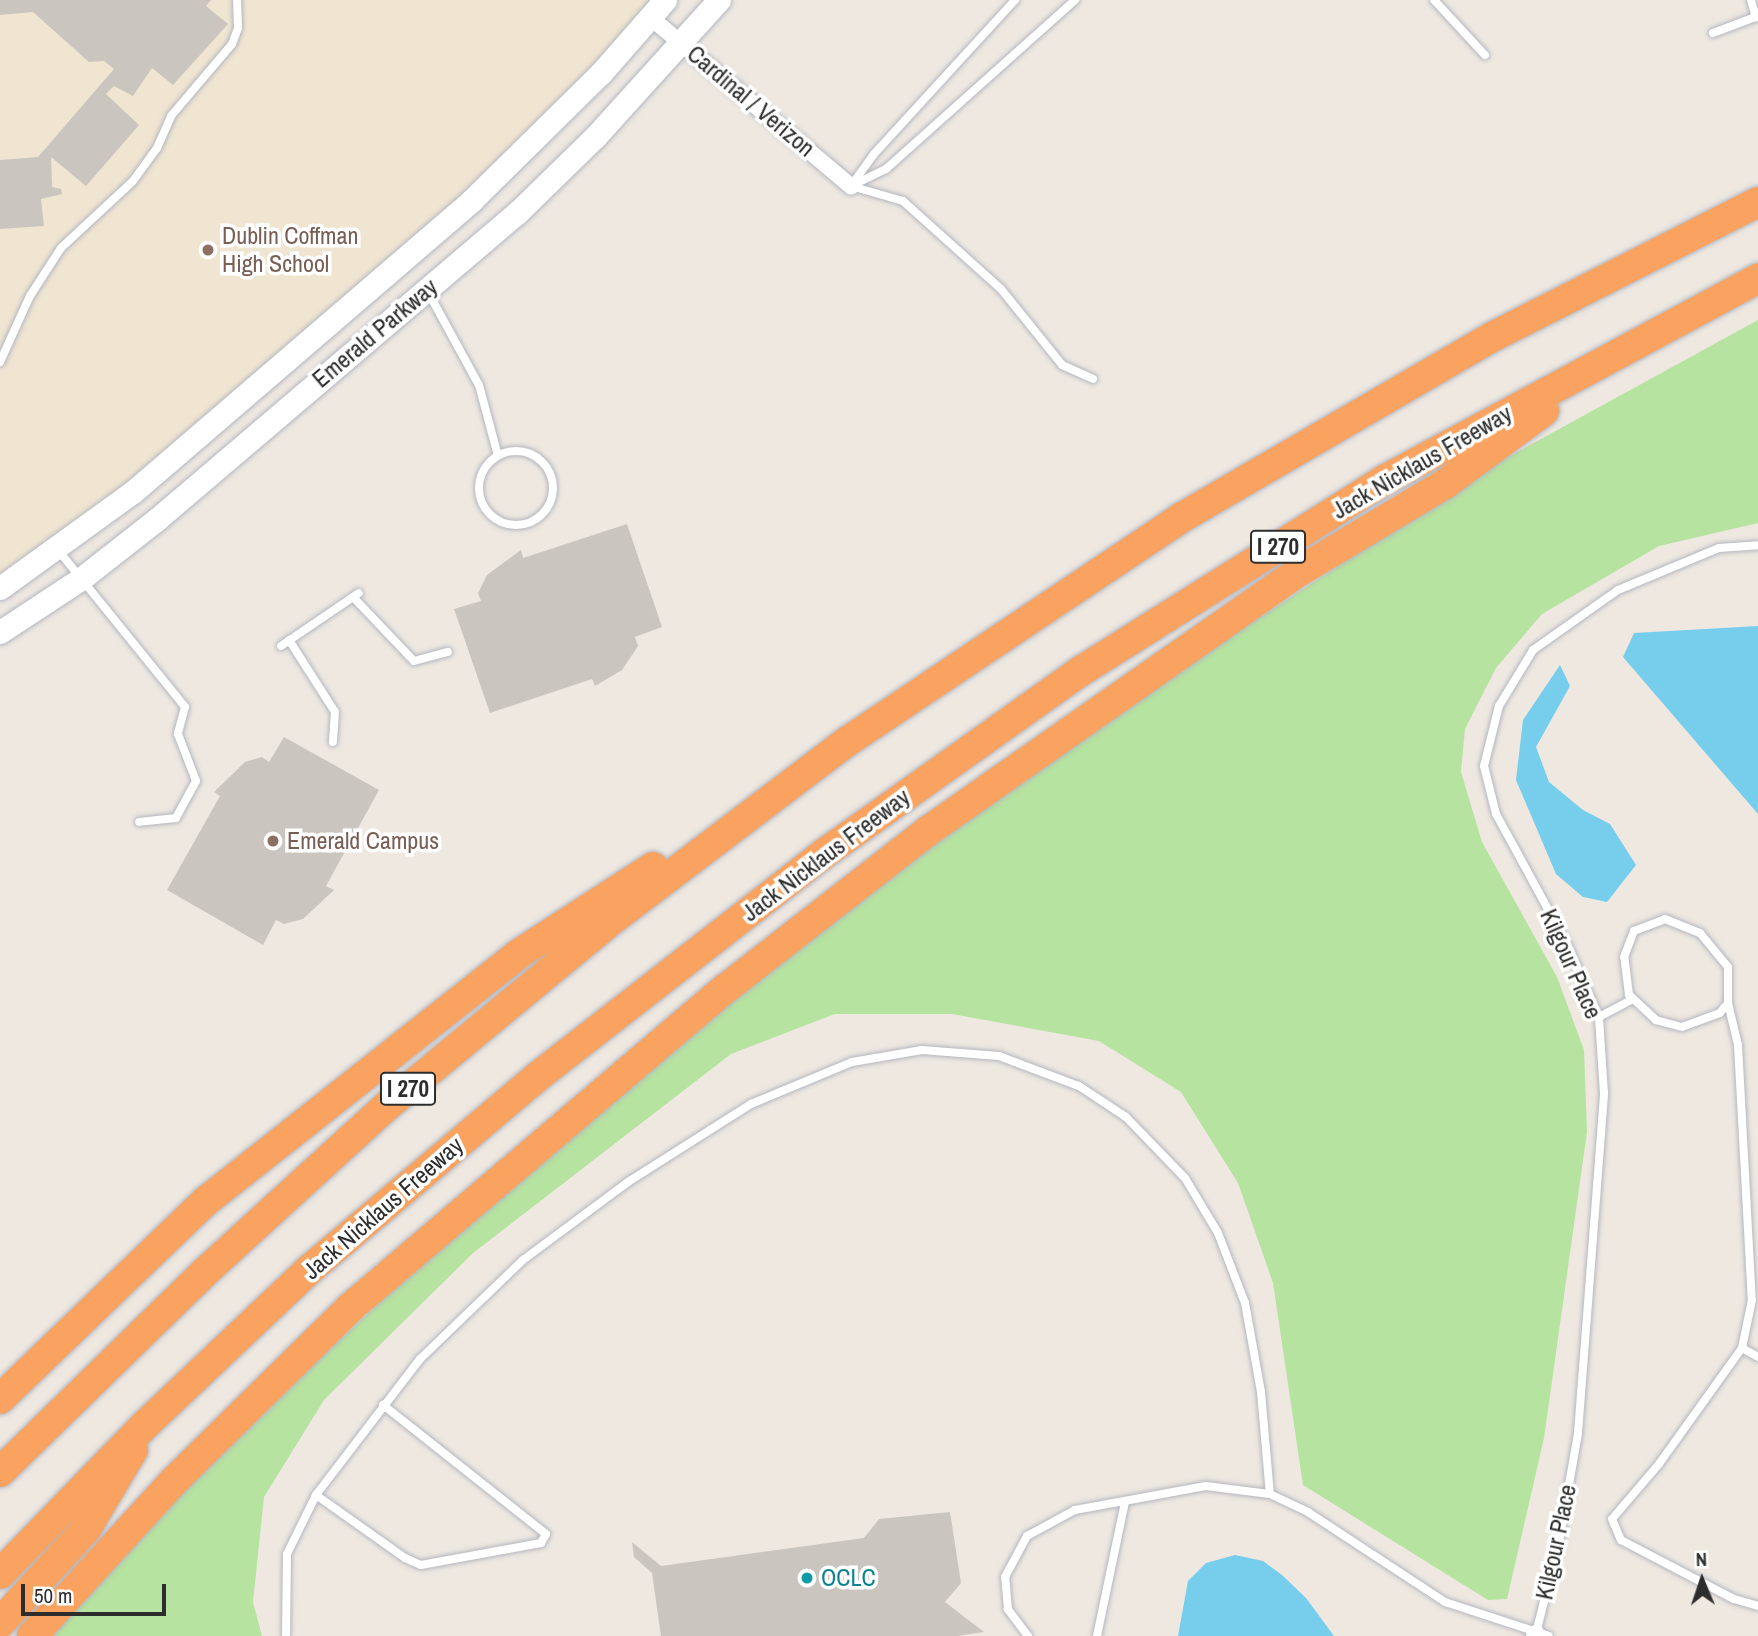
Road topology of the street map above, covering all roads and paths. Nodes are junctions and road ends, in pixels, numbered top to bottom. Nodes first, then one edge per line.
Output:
1 (237, 0) edge
2 (719, 0) edge
3 (1015, 0) edge
4 (1075, 0) edge
5 (1434, 0) edge
6 (1751, 0) edge
7 (658, 9) edge
8 (1757, 16) edge
9 (1713, 33) dead end
10 (682, 43) junction
11 (1485, 55) dead end
12 (851, 186) junction
13 (1758, 202) edge
14 (1758, 279) edge
15 (426, 290) junction
16 (1619, 352) junction
17 (0, 362) edge
18 (1093, 379) dead end
19 (498, 456) junction
20 (1758, 545) edge
21 (58, 550) junction
22 (82, 578) junction
23 (0, 588) edge
24 (0, 632) edge
25 (448, 652) dead end
26 (848, 741) junction
27 (333, 742) dead end
28 (139, 822) dead end
29 (1633, 999) junction
30 (1728, 1003) junction
31 (1599, 1017) junction
32 (1742, 1348) junction
33 (1758, 1357) edge
34 (0, 1399) edge
35 (383, 1405) junction
36 (145, 1425) junction
37 (0, 1472) edge
38 (1270, 1494) junction
39 (316, 1495) junction
40 (1125, 1502) junction
41 (0, 1574) edge
42 (1758, 1606) edge
43 (0, 1623) edge
44 (1539, 1635) edge
45 (32, 1636) edge
46 (286, 1636) edge
47 (1028, 1636) edge
48 (1097, 1636) edge

1 - 17 lane
2 - 10 main road, Emerald Parkway
3 - 12 lane
4 - 12 lane
5 - 11 lane
6 - 8 lane
7 - 10 street, Cardinal / Verizon
7 - 21 main road, Emerald Parkway
8 - 9 lane
10 - 12 street, Cardinal / Verizon
10 - 15 main road, Emerald Parkway
12 - 18 lane
13 - 26 highway, I 270
14 - 16 highway, Jack Nicklaus Freeway / I 270
15 - 19 lane
15 - 22 main road, Emerald Parkway
16 - 36 highway, Jack Nicklaus Freeway / I 270
16 - 45 highway
19 - 19 lane
20 - 31 lane, Kilgour Place
21 - 22 lane
21 - 23 main road, Emerald Parkway
22 - 24 main road, Emerald Parkway
22 - 28 lane
25 - 27 lane
26 - 34 highway
26 - 37 highway, I 270
29 - 30 lane
29 - 30 lane
29 - 31 lane
30 - 32 lane
31 - 44 lane, Kilgour Place
32 - 33 lane
32 - 42 lane
35 - 38 lane
35 - 39 lane
35 - 39 lane
36 - 41 highway, Jack Nicklaus Freeway / I 270
36 - 43 highway
38 - 40 lane, Kilgour Place
38 - 44 lane, Kilgour Place
39 - 46 lane
40 - 47 lane, Kilgour Place
40 - 48 lane

